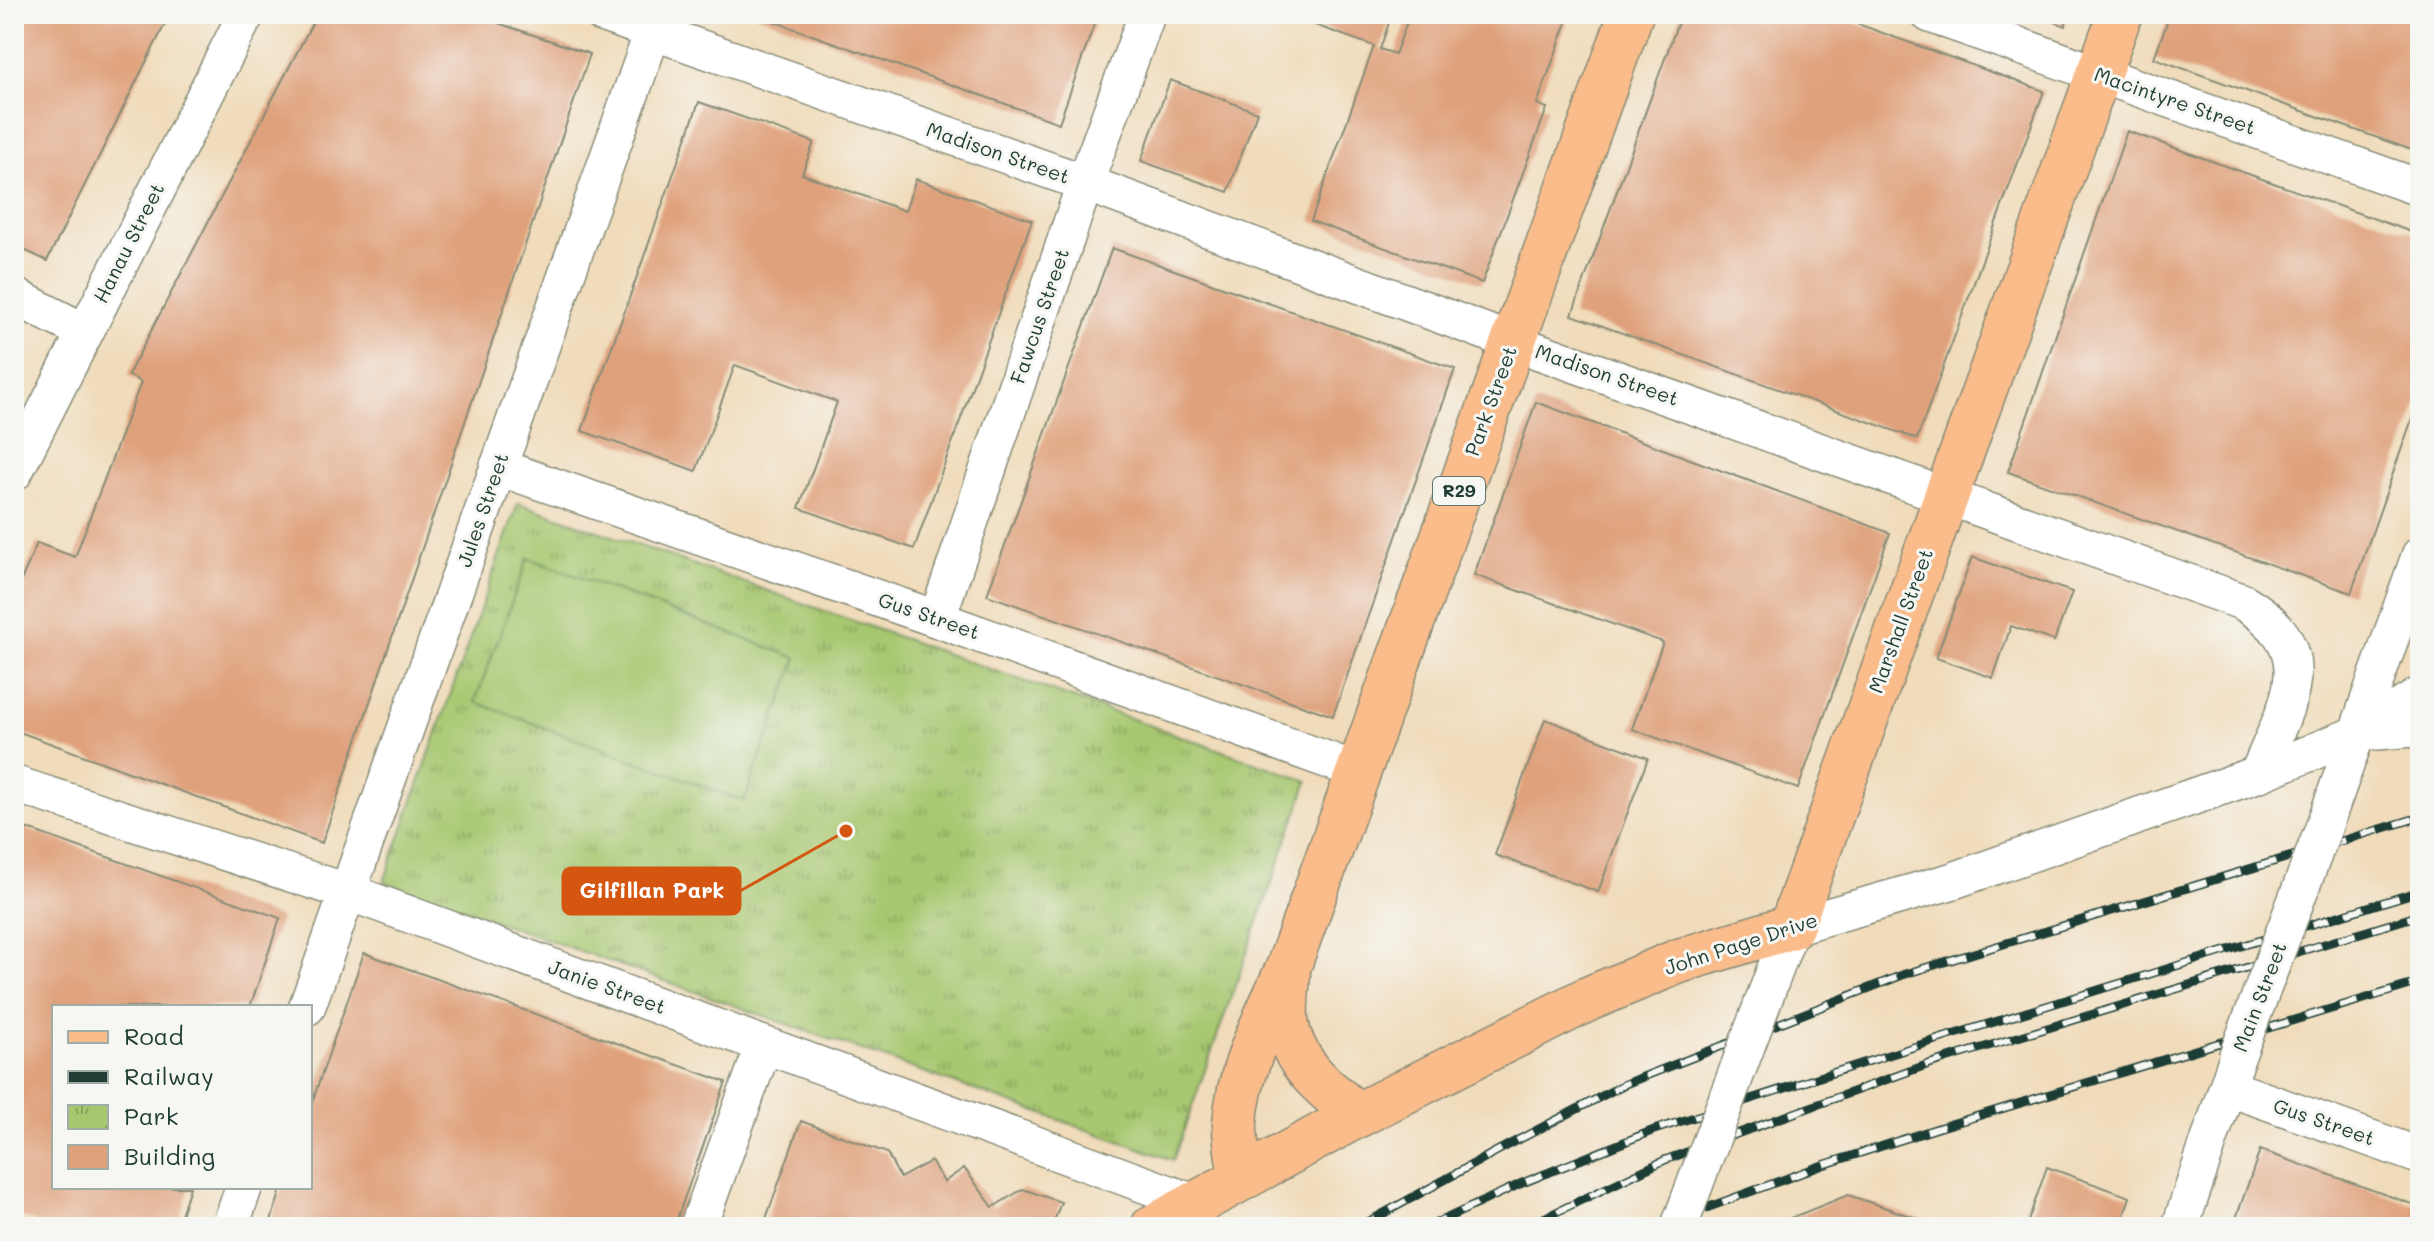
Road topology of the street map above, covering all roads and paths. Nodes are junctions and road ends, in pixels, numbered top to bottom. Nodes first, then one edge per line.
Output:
1 (246, 14) edge
2 (603, 14) edge
3 (1147, 14) edge
4 (1631, 14) edge
5 (1929, 14) edge
6 (2120, 14) edge
7 (656, 24) edge
8 (2099, 74) junction
9 (1085, 183) junction
10 (2420, 188) edge
11 (14, 296) edge
12 (85, 332) junction
13 (1513, 342) junction
14 (498, 467) junction
15 (14, 473) edge
16 (1946, 495) junction
17 (2420, 555) edge
18 (937, 619) junction
19 (2420, 695) edge
20 (2420, 728) edge
21 (2359, 733) junction
22 (1358, 771) junction
23 (2258, 774) junction
24 (14, 784) edge
25 (348, 892) junction
26 (1791, 927) junction
27 (1288, 968) junction
28 (308, 1005) edge
29 (764, 1045) junction
30 (2233, 1074) junction
31 (1358, 1115) junction
32 (2420, 1156) edge
33 (1241, 1178) junction
34 (243, 1189) edge
35 (1195, 1203) junction
36 (230, 1227) edge
37 (698, 1227) edge
38 (1153, 1227) edge
39 (1679, 1227) edge
40 (2180, 1227) edge

1 - 12 street, Hanau Street
2 - 7 street, Madison Street
3 - 9 street, Fawcus Street
4 - 13 main road, Park Street / R29
5 - 8 street, Macintyre Street
6 - 8 main road, Marshall Street
7 - 9 street, Madison Street
7 - 14 street, Jules Street
8 - 10 street, Macintyre Street
8 - 16 main road, Marshall Street
9 - 13 street, Madison Street
9 - 18 street, Fawcus Street
11 - 12 street
12 - 15 street, Hanau Street
13 - 16 street, Madison Street
13 - 22 main road, Park Street / R29
14 - 18 street, Gus Street
14 - 25 street, Jules Street
16 - 23 street, Madison Street
16 - 26 main road, Marshall Street
17 - 21 street, Main Street
18 - 22 street, Gus Street
19 - 21 street, John Page Drive
20 - 21 street, John Page Drive
21 - 23 street, John Page Drive
21 - 30 street, Main Street, bridge
22 - 27 main road, Park Street / R29
23 - 26 street, John Page Drive
24 - 25 street, Janie Street
25 - 28 street, Jules Street
25 - 29 street, Janie Street
26 - 31 main road, John Page Drive
26 - 39 street, Marshall Street, bridge
27 - 31 main road, Park Street / R29
27 - 33 main road, Park Street / R29
29 - 35 street, Janie Street
29 - 37 street
30 - 32 street, Gus Street
30 - 40 street, Main Street
31 - 33 main road, John Page Drive
33 - 35 main road, John Page Drive
34 - 36 street
35 - 38 main road, John Page Drive

